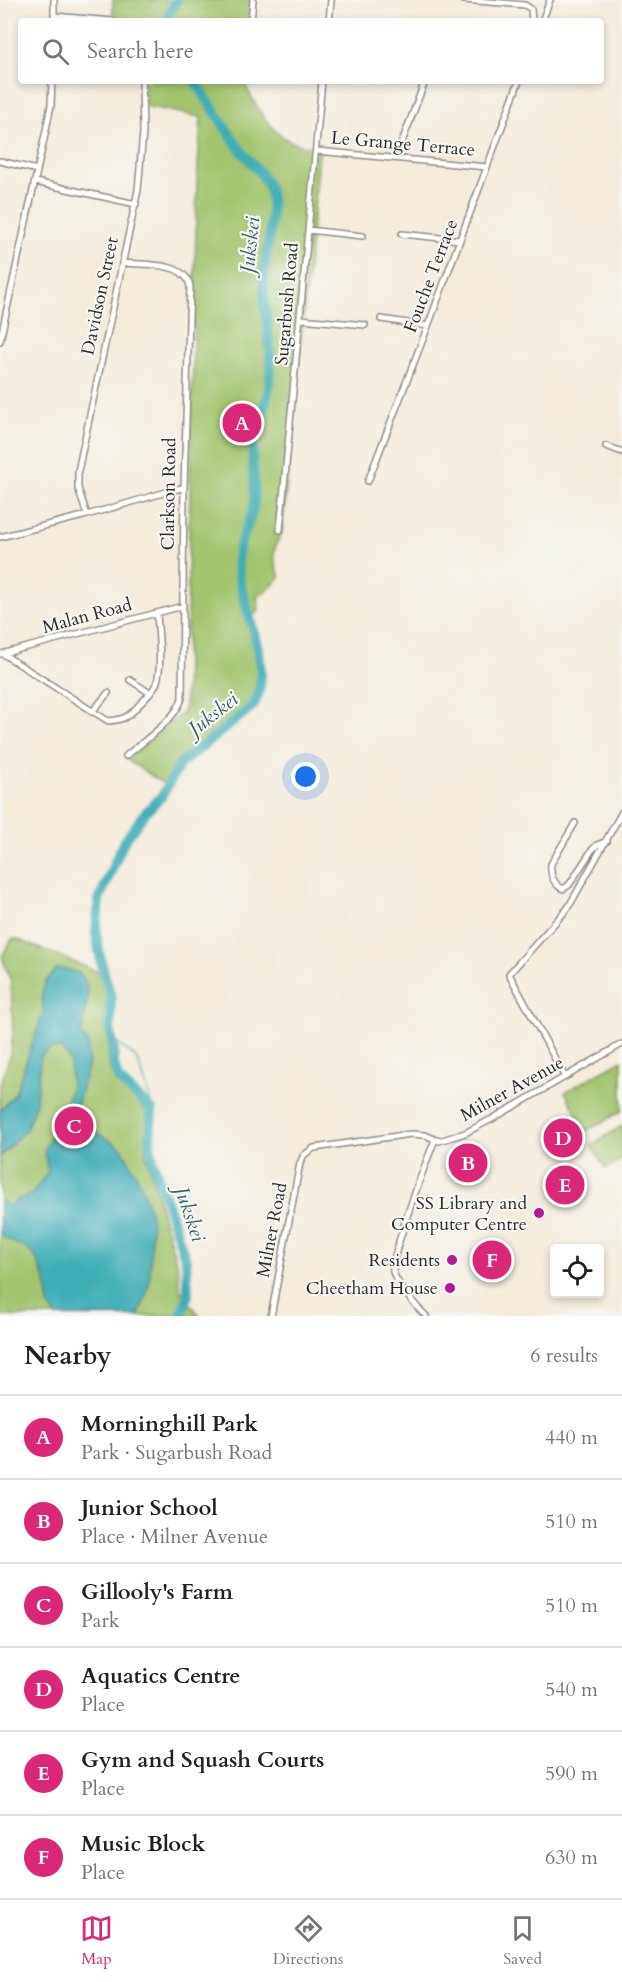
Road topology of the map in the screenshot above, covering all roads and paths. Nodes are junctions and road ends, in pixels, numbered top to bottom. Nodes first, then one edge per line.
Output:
1 (54, 0) edge
2 (253, 0) edge
3 (331, 0) edge
4 (464, 0) edge
5 (550, 0) edge
6 (54, 18) edge
7 (251, 18) edge
8 (329, 18) edge
9 (532, 18) edge
10 (543, 18) edge
11 (52, 84) edge
12 (142, 84) edge
13 (322, 84) edge
14 (424, 84) edge
15 (518, 84) edge
16 (317, 151) junction
17 (396, 159) junction
18 (0, 160) edge
19 (487, 167) junction
20 (37, 170) junction
21 (34, 182) junction
22 (136, 204) junction
23 (308, 230) junction
24 (402, 234) dead end
25 (363, 236) dead end
26 (460, 240) junction
27 (122, 263) junction
28 (301, 319) junction
29 (381, 319) dead end
30 (364, 325) dead end
31 (428, 326) junction
32 (0, 341) edge
33 (606, 446) dead end
34 (622, 452) edge
35 (368, 481) dead end
36 (184, 487) junction
37 (87, 515) junction
38 (280, 530) dead end
39 (0, 537) edge
40 (183, 606) junction
41 (157, 613) junction
42 (2, 654) edge
43 (130, 680) dead end
44 (108, 693) dead end
45 (150, 693) junction
46 (92, 712) junction
47 (126, 756) dead end
48 (622, 812) edge
49 (575, 823) dead end
50 (607, 841) junction
51 (622, 1044) edge
52 (565, 1077) junction
53 (435, 1140) junction
54 (307, 1151) joint
55 (270, 1316) edge
56 (426, 1316) edge

1 - 6 street
2 - 7 street
3 - 8 street
4 - 9 street
5 - 10 street
11 - 20 street
12 - 22 street, Davidson Street
13 - 16 street, Sugarbush Road
14 - 17 street
15 - 19 street, Fouche Terrace
16 - 17 street, Le Grange Terrace
16 - 23 street, Sugarbush Road
17 - 19 street, Le Grange Terrace
18 - 20 street
19 - 26 street, Fouche Terrace
20 - 21 street
21 - 22 street
21 - 32 street
22 - 27 street, Davidson Street
23 - 25 street
23 - 28 street, Sugarbush Road
24 - 26 street
26 - 31 street, Fouche Terrace
27 - 36 street, Clarkson Road
27 - 37 street, Davidson Street
28 - 30 street
28 - 38 street, Sugarbush Road
29 - 31 street
31 - 35 street, Fouche Terrace
33 - 34 street
36 - 37 street
36 - 40 street, Clarkson Road
37 - 39 street
40 - 41 street, Malan Road
40 - 47 street, Clarkson Road
41 - 42 street, Malan Road
41 - 45 street
42 - 46 street
43 - 45 street
44 - 46 street
45 - 46 street
48 - 50 street
49 - 50 street
50 - 52 street
51 - 52 street, Milner Avenue
52 - 53 street, Milner Avenue
53 - 54 street, Milner Avenue
53 - 56 street
54 - 55 street, Milner Road

